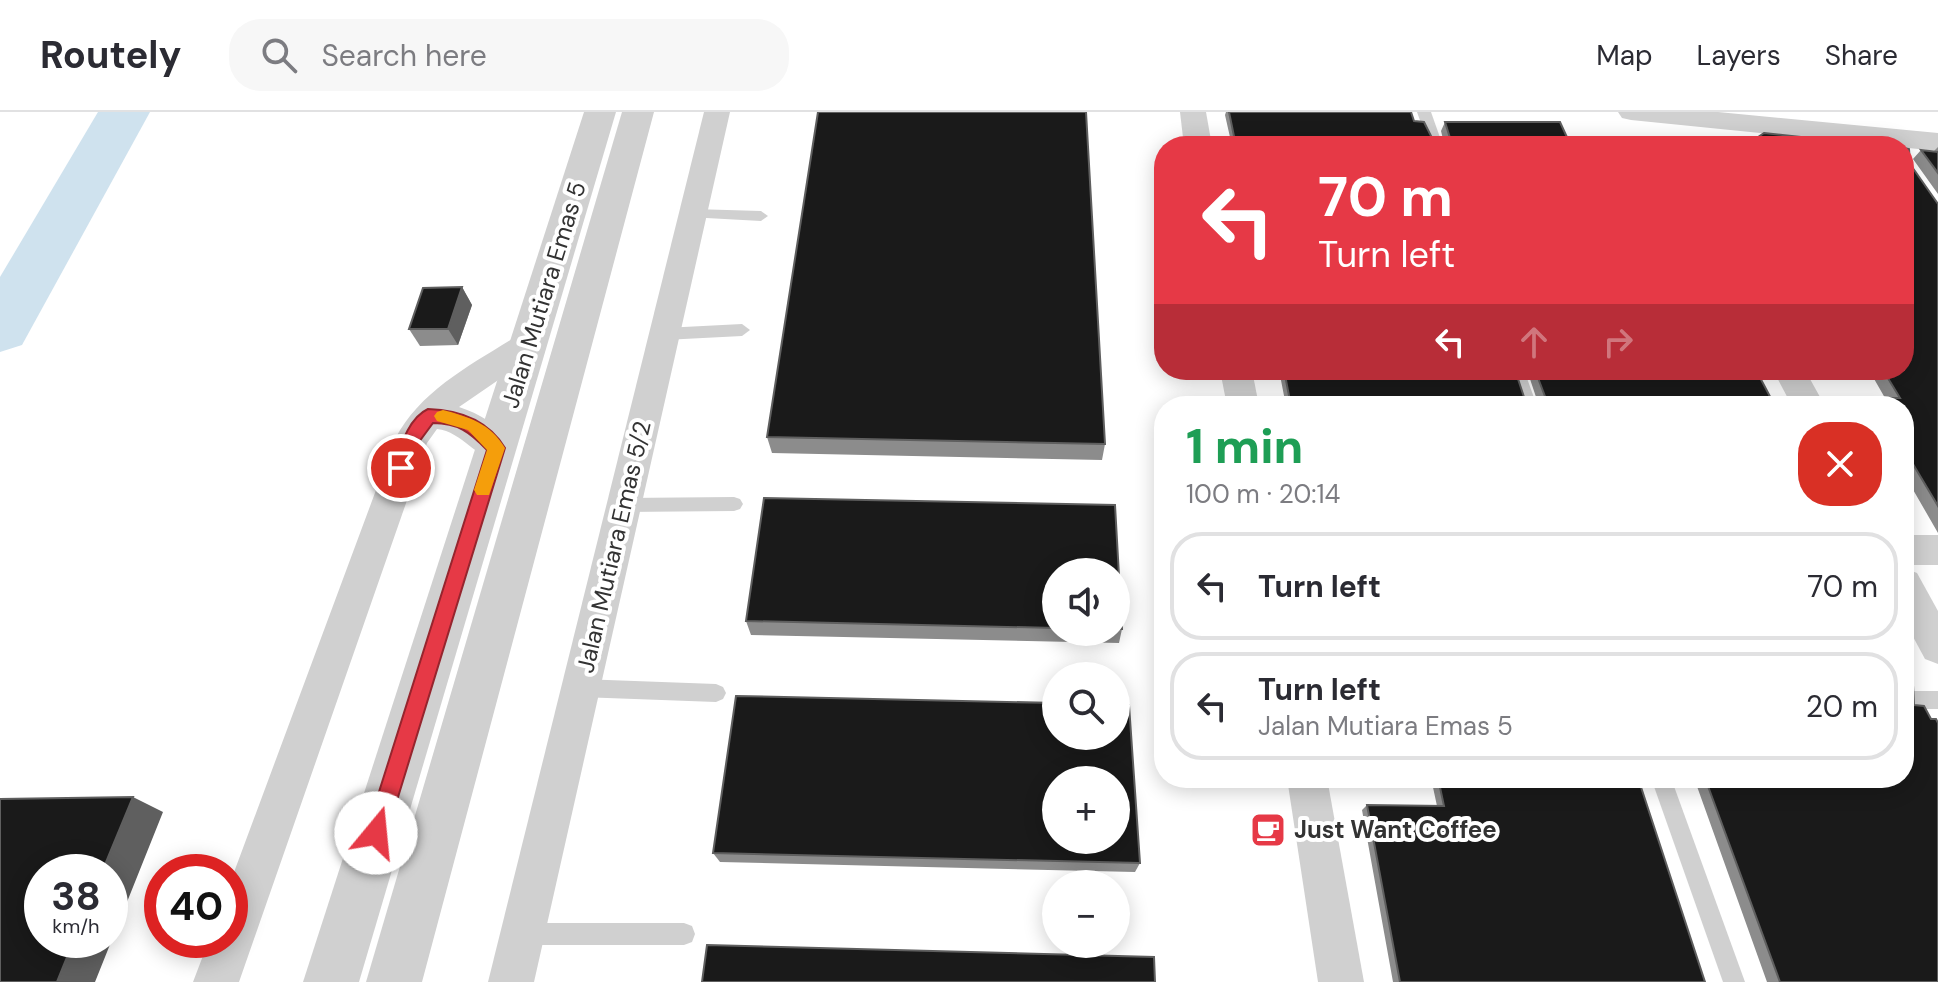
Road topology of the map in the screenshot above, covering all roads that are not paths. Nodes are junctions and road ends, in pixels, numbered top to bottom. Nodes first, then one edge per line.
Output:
1 (600, 112) edge
2 (638, 112) edge
3 (717, 112) edge
4 (1193, 112) edge
5 (1424, 112) edge
6 (1646, 113) edge
7 (1197, 136) edge
8 (1432, 136) edge
9 (1662, 136) edge
10 (1840, 136) edge
11 (1914, 142) edge
12 (1938, 142) edge
13 (693, 214) junction
14 (761, 216) dead end
15 (742, 330) dead end
16 (664, 334) junction
17 (528, 344) junction
18 (428, 416) junction
19 (496, 448) junction
20 (734, 504) dead end
21 (624, 505) junction
22 (1914, 550) edge
23 (1938, 550) edge
24 (1914, 603) edge
25 (1938, 647) edge
26 (580, 688) junction
27 (716, 693) dead end
28 (1914, 700) edge
29 (1938, 700) edge
30 (1309, 788) edge
31 (1665, 788) edge
32 (523, 934) junction
33 (684, 934) dead end
34 (216, 982) edge
35 (331, 982) edge
36 (394, 982) edge
37 (511, 982) edge
38 (1341, 982) edge
39 (1734, 982) edge

1 - 17 street, Jalan Mutiara Emas 5
2 - 36 street, Jalan Mutiara Emas 5
3 - 13 street, Jalan Mutiara Emas 5/2
4 - 7 street
5 - 8 lane
6 - 9 street
6 - 10 street
11 - 12 street
13 - 14 lane
13 - 16 street, Jalan Mutiara Emas 5/2
15 - 16 lane
16 - 21 street, Jalan Mutiara Emas 5/2
17 - 18 street
17 - 19 street, Jalan Mutiara Emas 5
18 - 19 street
18 - 34 street
19 - 35 street, Jalan Mutiara Emas 5
20 - 21 lane
21 - 26 street, Jalan Mutiara Emas 5/2
22 - 23 street
24 - 25 street
26 - 27 lane
26 - 32 street, Jalan Mutiara Emas 5/2
28 - 29 lane
30 - 38 street
31 - 39 lane
32 - 33 lane
32 - 37 street, Jalan Mutiara Emas 5/2

